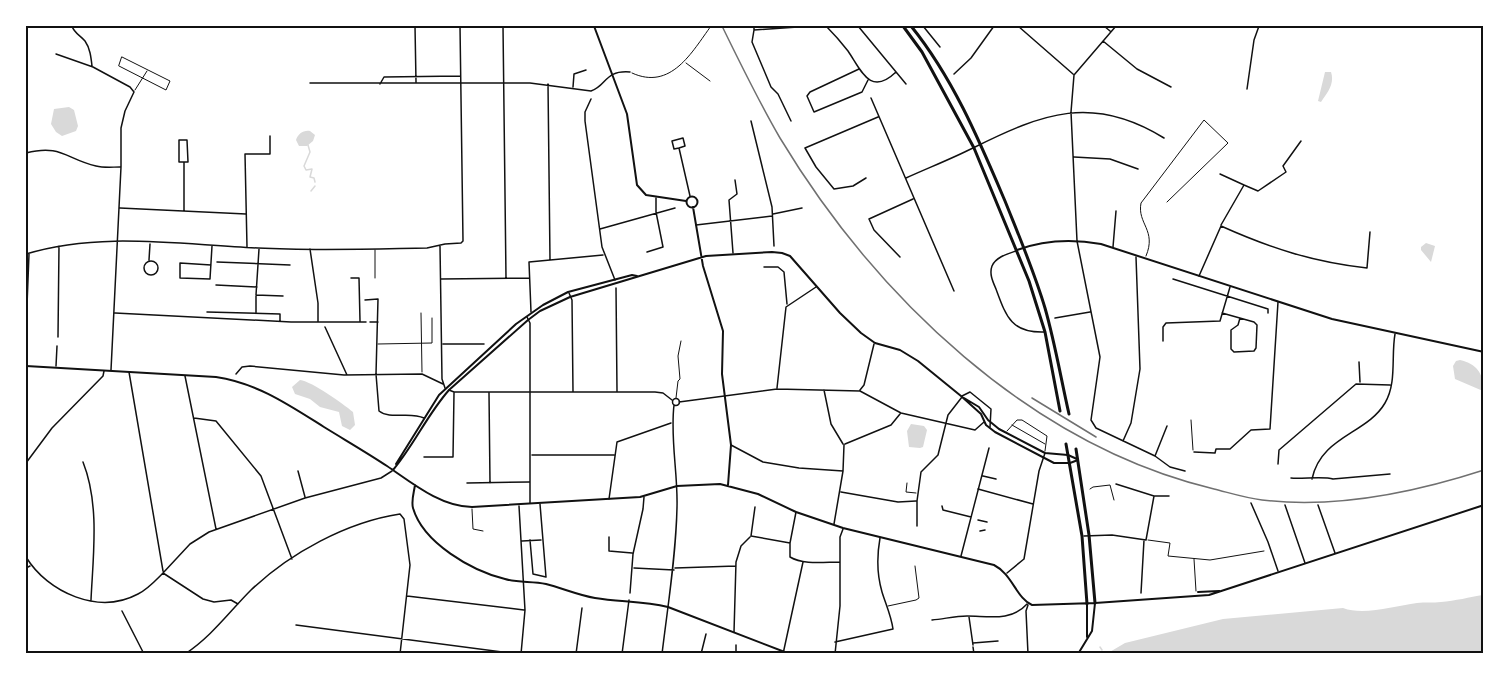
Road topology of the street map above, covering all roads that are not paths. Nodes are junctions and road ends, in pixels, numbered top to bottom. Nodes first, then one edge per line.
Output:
1 (72, 26) edge
2 (415, 26) edge
3 (460, 26) edge
4 (503, 26) edge
5 (594, 26) edge
6 (711, 26) edge
7 (754, 26) edge
8 (813, 26) edge
9 (826, 26) edge
10 (858, 26) edge
11 (903, 26) edge
12 (911, 26) edge
13 (923, 26) edge
14 (994, 26) edge
15 (1018, 26) edge
16 (1104, 26) edge
17 (1116, 26) edge
18 (1259, 26) edge
19 (754, 30) junction
20 (1111, 31) junction
21 (1103, 41) junction
22 (940, 47) dead end
23 (56, 54) dead end
24 (685, 62) junction
25 (93, 67) junction
26 (148, 69) junction
27 (859, 69) junction
28 (586, 70) dead end
29 (630, 72) joint
30 (896, 72) junction
31 (613, 74) junction
32 (954, 74) dead end
33 (1074, 75) junction
34 (416, 76) junction
35 (461, 76) junction
36 (143, 79) junction
37 (868, 80) junction
38 (710, 81) dead end
39 (310, 83) dead end
40 (416, 83) junction
41 (461, 83) junction
42 (504, 83) junction
43 (380, 84) junction
44 (548, 84) junction
45 (906, 84) dead end
46 (1171, 87) dead end
47 (573, 88) junction
48 (1247, 89) dead end
49 (134, 92) junction
50 (871, 98) dead end
51 (591, 99) dead end
52 (1071, 112) junction
53 (879, 116) junction
54 (751, 121) dead end
55 (791, 121) dead end
56 (270, 136) dead end
57 (1164, 138) dead end
58 (1301, 141) dead end
59 (981, 144) junction
60 (679, 148) junction
61 (974, 148) junction
62 (26, 153) edge
63 (1073, 157) junction
64 (184, 162) junction
65 (121, 167) junction
66 (1138, 169) dead end
67 (1220, 174) dead end
68 (866, 178) dead end
69 (906, 178) junction
70 (735, 180) dead end
71 (1244, 184) junction
72 (690, 196) junction
73 (656, 197) junction
74 (914, 199) junction
75 (686, 201) junction
76 (1167, 202) dead end
77 (693, 207) junction
78 (120, 208) junction
79 (675, 208) dead end
80 (802, 208) dead end
81 (184, 211) junction
82 (656, 212) junction
83 (1116, 212) dead end
84 (247, 214) junction
85 (772, 215) junction
86 (731, 220) junction
87 (696, 225) junction
88 (1221, 226) junction
89 (599, 229) junction
90 (1370, 232) dead end
91 (118, 240) junction
92 (1077, 241) junction
93 (150, 243) junction
94 (59, 245) junction
95 (440, 245) junction
96 (212, 246) junction
97 (774, 246) dead end
98 (247, 248) junction
99 (259, 248) junction
100 (1024, 248) junction
101 (1112, 248) junction
102 (310, 249) junction
103 (375, 249) junction
104 (1016, 250) junction
105 (647, 252) dead end
106 (27, 253) edge
107 (604, 254) junction
108 (733, 254) junction
109 (1137, 255) junction
110 (900, 257) dead end
111 (701, 258) junction
112 (1146, 258) junction
113 (550, 260) junction
114 (149, 261) junction
115 (217, 262) dead end
116 (258, 264) junction
117 (211, 265) junction
118 (290, 265) dead end
119 (764, 267) dead end
120 (637, 276) junction
121 (1199, 276) junction
122 (351, 278) dead end
123 (375, 278) dead end
124 (506, 278) junction
125 (530, 278) junction
126 (441, 279) junction
127 (615, 279) junction
128 (1173, 279) dead end
129 (616, 284) junction
130 (216, 285) dead end
131 (817, 286) junction
132 (1230, 286) junction
133 (257, 287) junction
134 (616, 288) dead end
135 (27, 290) edge
136 (954, 291) dead end
137 (568, 292) junction
138 (256, 295) junction
139 (283, 296) dead end
140 (1227, 296) junction
141 (570, 297) junction
142 (365, 300) dead end
143 (1278, 302) junction
144 (787, 305) junction
145 (207, 312) dead end
146 (1091, 312) junction
147 (114, 313) junction
148 (255, 313) junction
149 (421, 313) dead end
150 (1222, 313) junction
151 (1268, 313) dead end
152 (533, 314) junction
153 (432, 318) dead end
154 (527, 318) junction
155 (1055, 318) dead end
156 (1240, 318) junction
157 (280, 322) junction
158 (318, 322) junction
159 (360, 322) junction
160 (366, 322) dead end
161 (370, 322) dead end
162 (378, 322) junction
163 (325, 327) dead end
164 (26, 331) edge
165 (1045, 332) junction
166 (1395, 334) junction
167 (58, 337) dead end
168 (681, 341) dead end
169 (1163, 341) dead end
170 (875, 343) junction
171 (376, 344) junction
172 (422, 344) junction
173 (442, 344) junction
174 (484, 344) dead end
175 (57, 346) dead end
176 (1484, 352) edge
177 (1359, 362) dead end
178 (26, 366) edge
179 (56, 368) junction
180 (104, 371) junction
181 (111, 371) junction
182 (129, 372) junction
183 (236, 374) dead end
184 (376, 374) junction
185 (422, 374) junction
186 (184, 375) junction
187 (347, 375) junction
188 (1360, 383) junction
189 (443, 384) junction
190 (1391, 386) junction
191 (445, 388) junction
192 (777, 389) junction
193 (824, 389) junction
194 (449, 390) junction
195 (860, 391) junction
196 (454, 392) junction
197 (489, 392) junction
198 (530, 392) junction
199 (573, 392) junction
200 (617, 392) junction
201 (725, 396) junction
202 (962, 396) junction
203 (676, 398) junction
204 (672, 400) junction
205 (679, 402) junction
206 (674, 405) junction
207 (1060, 411) dead end
208 (900, 413) junction
209 (1069, 414) dead end
210 (194, 418) junction
211 (426, 419) junction
212 (1191, 420) dead end
213 (984, 422) junction
214 (672, 423) junction
215 (946, 423) junction
216 (990, 423) junction
217 (1012, 425) junction
218 (1167, 426) dead end
219 (990, 429) junction
220 (1005, 432) junction
221 (1005, 438) junction
222 (1123, 442) junction
223 (844, 444) junction
224 (1066, 444) dead end
225 (731, 445) junction
226 (1046, 445) junction
227 (989, 448) dead end
228 (1076, 449) dead end
229 (1194, 452) joint
230 (1045, 453) junction
231 (615, 455) junction
232 (530, 456) junction
233 (1068, 456) junction
234 (1155, 456) junction
235 (424, 457) dead end
236 (1043, 458) junction
237 (1078, 460) junction
238 (83, 462) dead end
239 (26, 463) edge
240 (1070, 463) junction
241 (1278, 464) dead end
242 (298, 471) dead end
243 (393, 471) junction
244 (843, 471) junction
245 (1185, 471) dead end
246 (1390, 474) dead end
247 (982, 476) junction
248 (1291, 478) dead end
249 (996, 479) dead end
250 (1312, 479) junction
251 (530, 482) junction
252 (467, 483) dead end
253 (490, 483) junction
254 (908, 483) dead end
255 (1116, 484) dead end
256 (415, 485) junction
257 (728, 485) junction
258 (677, 486) junction
259 (978, 489) junction
260 (1090, 489) dead end
261 (840, 491) junction
262 (918, 493) junction
263 (644, 496) junction
264 (1154, 496) junction
265 (1169, 496) dead end
266 (305, 498) junction
267 (609, 499) junction
268 (1114, 500) dead end
269 (917, 501) junction
270 (540, 503) junction
271 (1251, 503) dead end
272 (530, 504) junction
273 (1033, 504) junction
274 (519, 505) junction
275 (1285, 505) dead end
276 (1318, 505) dead end
277 (1484, 505) edge
278 (942, 506) dead end
279 (472, 507) junction
280 (754, 507) dead end
281 (273, 509) junction
282 (796, 512) junction
283 (972, 518) junction
284 (978, 520) dead end
285 (987, 522) dead end
286 (834, 525) junction
287 (917, 526) dead end
288 (843, 528) junction
289 (216, 529) junction
290 (985, 530) dead end
291 (483, 531) dead end
292 (980, 531) dead end
293 (1089, 535) junction
294 (751, 536) junction
295 (1082, 536) junction
296 (609, 537) dead end
297 (880, 537) junction
298 (543, 539) junction
299 (530, 540) junction
300 (1145, 540) junction
301 (521, 541) junction
302 (790, 543) junction
303 (1264, 551) dead end
304 (633, 554) junction
305 (1335, 554) junction
306 (961, 557) junction
307 (26, 558) edge
308 (1194, 559) junction
309 (292, 560) junction
310 (804, 561) junction
311 (840, 562) junction
312 (1305, 564) junction
313 (31, 566) junction
314 (736, 566) junction
315 (915, 566) dead end
316 (26, 568) edge
317 (633, 568) junction
318 (674, 569) junction
319 (163, 572) junction
320 (1279, 572) junction
321 (1006, 574) junction
322 (524, 581) junction
323 (1222, 591) junction
324 (1198, 592) joint
325 (630, 593) dead end
326 (1141, 593) dead end
327 (407, 596) junction
328 (629, 600) junction
329 (91, 601) junction
330 (1095, 603) junction
331 (238, 604) junction
332 (1028, 604) junction
333 (1087, 604) junction
334 (888, 606) junction
335 (668, 607) junction
336 (582, 608) dead end
337 (525, 610) junction
338 (122, 611) dead end
339 (969, 616) junction
340 (932, 620) dead end
341 (296, 625) dead end
342 (734, 632) junction
343 (706, 634) dead end
344 (402, 639) junction
345 (1087, 640) junction
346 (998, 641) dead end
347 (835, 642) junction
348 (736, 645) dead end
349 (973, 645) junction
350 (486, 650) junction
351 (783, 652) edge
352 (144, 654) edge
353 (185, 654) edge
354 (400, 654) edge
355 (486, 654) edge
356 (517, 654) edge
357 (521, 654) edge
358 (576, 654) edge
359 (622, 654) edge
360 (662, 654) edge
361 (701, 654) edge
362 (736, 654) edge
363 (790, 654) edge
364 (835, 654) edge
365 (974, 654) edge
366 (1028, 654) edge
367 (1078, 654) edge

1 - 25 street
2 - 34 street
3 - 35 street
4 - 42 street
5 - 31 street
6 - 24 lane
7 - 19 street
8 - 19 street
9 - 27 street
10 - 30 street
11 - 61 main road
12 - 59 main road
13 - 22 street
14 - 32 street
15 - 33 street
16 - 20 street
17 - 20 street
18 - 48 street
19 - 55 street
20 - 21 street
21 - 33 street
21 - 46 street
23 - 25 street
24 - 29 lane
24 - 38 lane
25 - 49 street
26 - 36 lane
26 - 36 lane
26 - 36 lane
27 - 37 street
27 - 37 street
28 - 47 street
29 - 31 street
30 - 37 street
30 - 45 street
31 - 47 street
31 - 73 street
33 - 52 street
34 - 35 street
34 - 40 street
34 - 43 street
35 - 41 street
36 - 49 lane
39 - 43 street
40 - 41 street
40 - 43 street
41 - 42 street
41 - 95 street
42 - 44 street
42 - 124 street
44 - 47 street
44 - 113 street
49 - 65 street
50 - 53 street
51 - 89 street
52 - 57 street
52 - 59 street
52 - 63 street
53 - 68 street
53 - 69 street
54 - 85 street
56 - 84 street
58 - 71 street
59 - 61 street
59 - 100 main road
60 - 60 street
60 - 72 street
61 - 69 street
61 - 104 main road
62 - 65 street
63 - 66 street
63 - 92 street
64 - 64 street
64 - 81 street
65 - 78 street
67 - 71 street
69 - 74 street
70 - 86 street
71 - 88 street
72 - 75 street
72 - 77 street
73 - 75 street
73 - 82 street
74 - 110 street
74 - 136 street
75 - 77 street
76 - 112 lane
77 - 87 street
78 - 81 street
78 - 91 street
79 - 82 street
80 - 85 street
81 - 84 street
82 - 89 street
82 - 105 street
83 - 101 street
84 - 98 street
85 - 86 street
85 - 97 street
86 - 87 street
86 - 108 street
87 - 111 street
88 - 90 street
88 - 121 street
89 - 107 street
91 - 93 street
91 - 94 street
91 - 147 street
92 - 100 street
92 - 101 street
92 - 146 street
93 - 96 street
93 - 114 street
94 - 106 street
94 - 167 street
95 - 103 street
95 - 126 street
96 - 98 street
96 - 117 street
98 - 99 street
99 - 102 street
99 - 116 street
100 - 104 street
100 - 209 main road
101 - 109 street
102 - 103 street
102 - 158 street
103 - 123 lane
104 - 165 main road
104 - 165 street
106 - 135 street
107 - 113 street
107 - 127 street
108 - 111 street
108 - 131 street
109 - 112 street
109 - 222 street
111 - 120 street
111 - 201 street
112 - 121 street
113 - 125 street
114 - 114 street
115 - 116 street
116 - 118 street
116 - 133 street
117 - 117 street
119 - 144 street
120 - 127 street
120 - 129 street
121 - 132 street
122 - 159 street
124 - 125 street
124 - 126 street
125 - 152 street
126 - 173 street
127 - 129 street
127 - 137 street
128 - 140 street
129 - 141 street
130 - 133 street
131 - 144 street
131 - 170 street
132 - 140 street
132 - 143 street
133 - 138 street
134 - 200 street
135 - 164 street
137 - 141 street
137 - 152 street
138 - 139 street
138 - 148 street
140 - 150 street
140 - 151 street
141 - 152 street
141 - 199 street
142 - 162 street
143 - 166 street
143 - 229 street
144 - 192 street
145 - 148 street
146 - 155 street
146 - 222 street
147 - 157 street
147 - 181 street
148 - 157 street
149 - 172 lane
150 - 156 street
150 - 169 street
152 - 154 street
153 - 172 lane
154 - 191 street
154 - 194 street
154 - 198 street
156 - 156 street
157 - 158 street
158 - 159 street
159 - 160 street
161 - 162 street
162 - 171 street
163 - 187 street
165 - 207 main road
166 - 176 street
166 - 190 street
168 - 203 lane
170 - 195 street
170 - 202 street
171 - 172 lane
171 - 184 street
172 - 185 lane
173 - 174 street
173 - 189 street
175 - 179 street
177 - 188 street
178 - 179 street
179 - 180 street
180 - 181 street
180 - 239 street
181 - 182 street
182 - 186 street
182 - 319 street
183 - 187 street
184 - 185 street
184 - 187 street
184 - 211 street
185 - 189 street
186 - 210 street
186 - 243 street
188 - 190 street
188 - 241 street
189 - 191 street
190 - 250 street
191 - 194 street
191 - 211 street
192 - 193 street
192 - 201 street
193 - 195 street
193 - 223 street
194 - 196 street
194 - 211 street
195 - 208 street
196 - 197 street
196 - 235 street
197 - 198 street
197 - 253 street
198 - 199 street
198 - 232 street
199 - 200 street
200 - 204 street
201 - 205 street
201 - 225 street
202 - 213 street
202 - 215 street
202 - 216 street
202 - 216 street
203 - 204 street
203 - 205 street
204 - 206 street
205 - 206 street
206 - 214 street
208 - 215 street
208 - 223 street
210 - 281 street
210 - 289 street
211 - 243 street
212 - 229 lane
213 - 215 street
213 - 219 street
214 - 231 street
214 - 258 street
215 - 262 street
216 - 219 street
216 - 220 street
217 - 220 lane
217 - 226 lane
217 - 226 lane
218 - 234 street
219 - 221 street
220 - 221 lane
220 - 230 street
221 - 236 street
222 - 234 street
223 - 244 street
224 - 233 main road
225 - 244 street
225 - 257 street
226 - 230 lane
227 - 247 street
228 - 237 main road
230 - 233 street
230 - 236 street
231 - 232 street
231 - 267 street
232 - 251 street
233 - 237 street
233 - 240 main road
234 - 245 street
236 - 240 street
236 - 273 street
237 - 240 street
237 - 293 main road
238 - 329 street
240 - 295 main road
242 - 266 street
243 - 256 street
243 - 266 street
244 - 261 street
246 - 250 street
247 - 249 street
247 - 259 street
248 - 250 street
251 - 253 street
251 - 272 street
252 - 253 street
254 - 262 lane
255 - 264 street
256 - 279 street
256 - 322 street
257 - 258 street
257 - 282 street
258 - 263 street
258 - 318 street
259 - 273 street
259 - 283 street
260 - 268 lane
261 - 269 street
261 - 286 street
262 - 269 street
263 - 267 street
263 - 304 street
264 - 265 street
264 - 300 street
266 - 281 street
267 - 270 street
269 - 287 street
270 - 272 street
270 - 298 street
271 - 320 street
272 - 274 street
273 - 321 street
274 - 279 street
274 - 301 street
275 - 312 street
276 - 305 street
277 - 305 street
278 - 283 street
279 - 291 lane
280 - 294 street
281 - 289 street
281 - 309 street
282 - 286 street
282 - 302 street
283 - 306 street
284 - 285 street
286 - 288 street
288 - 297 street
288 - 311 street
289 - 319 street
290 - 292 street
293 - 295 street
293 - 300 street
293 - 330 main road
294 - 302 street
294 - 314 street
295 - 333 main road
296 - 304 street
297 - 306 street
297 - 334 street
298 - 299 street
298 - 299 street
299 - 301 street
300 - 308 lane
300 - 326 street
301 - 322 street
302 - 310 street
303 - 308 lane
304 - 317 street
305 - 312 street
306 - 321 street
307 - 313 street
308 - 324 lane
309 - 327 street
309 - 331 street
310 - 311 street
310 - 351 street
311 - 347 street
312 - 320 street
313 - 316 street
313 - 329 street
314 - 318 street
314 - 342 street
315 - 334 lane
317 - 318 street
317 - 325 street
318 - 335 street
319 - 329 street
319 - 331 street
320 - 323 street
321 - 332 street
322 - 328 street
322 - 337 street
323 - 324 street
323 - 330 street
327 - 337 street
327 - 344 street
328 - 335 street
328 - 359 street
330 - 333 street
330 - 345 street
331 - 353 street
332 - 333 street
332 - 339 street
332 - 366 street
333 - 345 street
334 - 347 street
335 - 342 street
335 - 360 street
336 - 358 street
337 - 357 street
338 - 352 street
339 - 340 street
339 - 349 street
341 - 344 street
342 - 351 street
343 - 361 street
344 - 350 street
344 - 354 street
345 - 367 street
346 - 349 street
347 - 364 street
348 - 362 street
349 - 365 street
350 - 355 street
350 - 356 street
351 - 363 street

